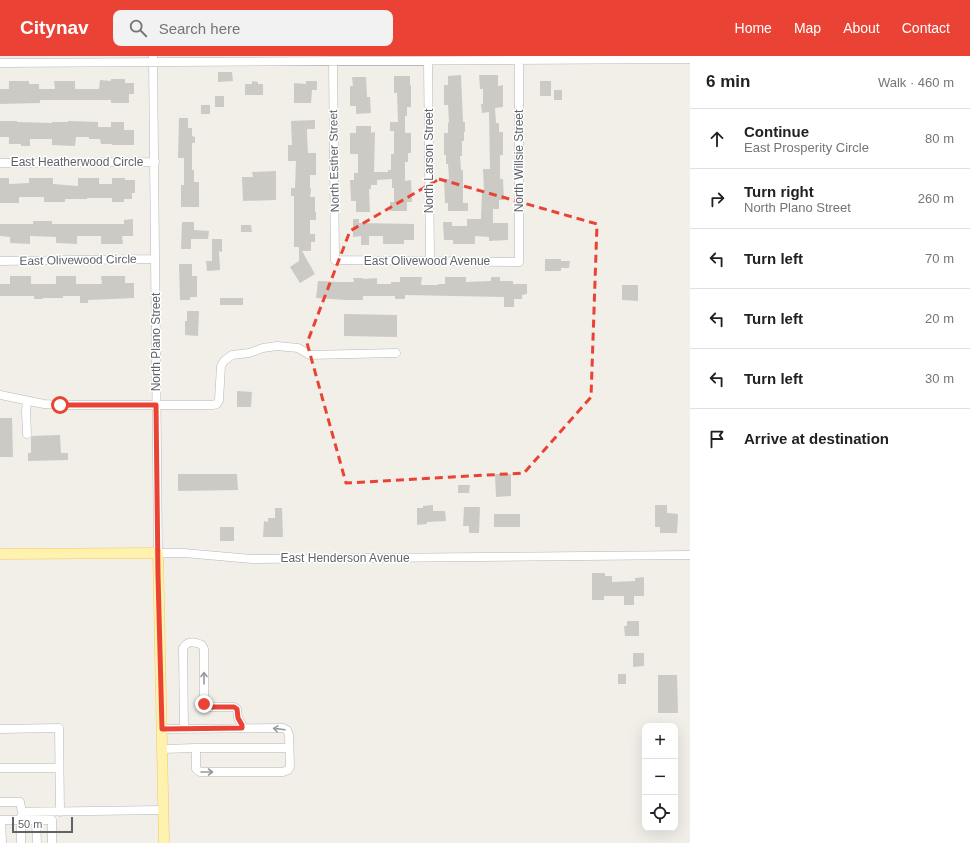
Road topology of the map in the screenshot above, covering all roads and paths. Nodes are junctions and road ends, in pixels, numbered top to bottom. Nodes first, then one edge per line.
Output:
1 (501, 58) edge
2 (577, 58) edge
3 (608, 58) edge
4 (631, 58) edge
5 (153, 59) edge
6 (690, 59) edge
7 (519, 60) junction
8 (333, 61) junction
9 (428, 61) junction
10 (0, 63) edge
11 (155, 162) junction
12 (0, 163) edge
13 (155, 259) junction
14 (0, 260) edge
15 (335, 260) joint
16 (430, 261) junction
17 (519, 262) joint
18 (396, 353) dead end
19 (0, 395) edge
20 (27, 400) junction
21 (156, 405) junction
22 (27, 434) dead end
23 (158, 553) junction
24 (0, 554) edge
25 (690, 555) edge
26 (242, 728) junction
27 (0, 729) edge
28 (162, 729) junction
29 (184, 729) junction
30 (196, 748) junction
31 (289, 748) junction
32 (162, 749) junction
33 (0, 768) edge
34 (59, 768) junction
35 (0, 802) edge
36 (163, 810) junction
37 (22, 812) junction
38 (60, 812) junction
39 (1, 820) edge
40 (20, 821) junction
41 (36, 821) junction
42 (2, 843) edge
43 (21, 843) edge
44 (36, 843) edge
45 (52, 843) edge
46 (164, 843) edge

1 - 7 street
1 - 9 street
2 - 3 street
2 - 7 street
3 - 4 street
4 - 6 street
5 - 8 street
5 - 10 street
5 - 11 street, North Plano Street
7 - 17 street, North Willsie Street
8 - 9 street
8 - 15 street, North Esther Street
9 - 16 street, North Larson Street
11 - 12 street, East Heatherwood Circle
11 - 13 street, North Plano Street
13 - 14 street, East Olivewood Circle
13 - 21 street, North Plano Street
15 - 16 street, East Olivewood Avenue
16 - 17 street, East Olivewood Avenue
18 - 21 street
19 - 20 street
20 - 21 street
20 - 22 street
21 - 23 street, North Plano Street
23 - 24 main road, East Henderson Avenue
23 - 25 street, East Henderson Avenue
23 - 28 main road, North Plano Street
26 - 29 street
26 -> 29 street
31 -> 26 street
27 - 34 street
28 - 29 street
28 - 32 main road, North Plano Street
30 - 31 street
30 -> 31 street
30 - 32 street
32 - 36 main road, North Plano Street
33 - 34 street
34 - 38 street
35 - 37 street
36 - 38 street
36 - 46 main road, North Plano Street
37 - 38 street
37 - 40 street
39 - 40 street
39 - 42 street
40 - 41 street
40 - 43 street
41 - 44 street
41 - 45 street

